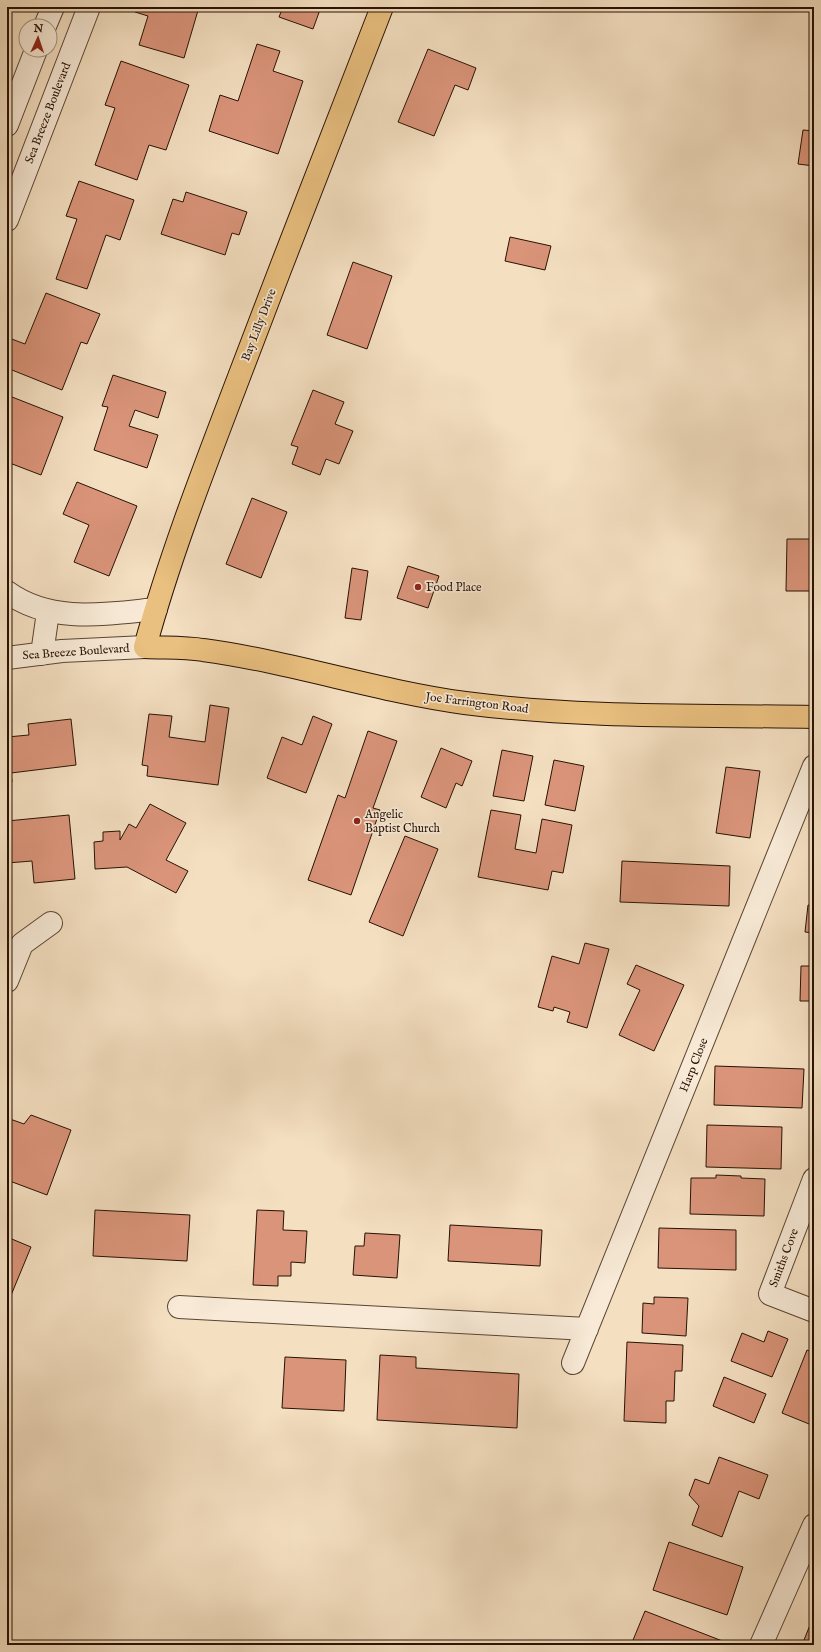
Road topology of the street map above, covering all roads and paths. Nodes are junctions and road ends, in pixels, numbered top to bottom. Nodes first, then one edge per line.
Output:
1 (53, 7) edge
2 (89, 7) edge
3 (382, 7) edge
4 (48, 18) edge
5 (33, 58) edge
6 (7, 125) edge
7 (7, 220) edge
8 (7, 592) edge
9 (156, 609) junction
10 (48, 612) junction
11 (146, 647) junction
12 (42, 654) junction
13 (7, 658) edge
14 (814, 717) edge
15 (814, 766) edge
16 (52, 923) dead end
17 (7, 981) edge
18 (814, 1179) edge
19 (179, 1307) dead end
20 (814, 1310) edge
21 (587, 1329) junction
22 (573, 1364) dead end
23 (814, 1525) edge
24 (761, 1645) edge

1 - 4 street
2 - 7 street, Sea Breeze Boulevard
3 - 9 main road, Bay Lilly Drive
5 - 6 street
8 - 10 street
9 - 10 street
9 - 11 main road, Bay Lilly Drive
10 - 12 street
11 - 12 street, Sea Breeze Boulevard
11 - 14 main road, Joe Farrington Road
12 - 13 street, Sea Breeze Boulevard
15 - 21 street, Harp Close
16 - 17 street
18 - 20 street, Smiths Cove
19 - 21 street
21 - 22 street, Harp Close
23 - 24 street

